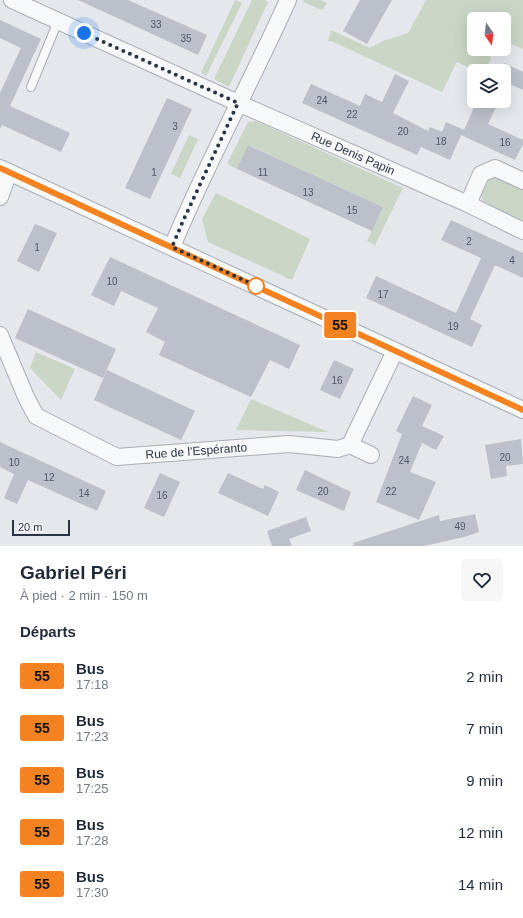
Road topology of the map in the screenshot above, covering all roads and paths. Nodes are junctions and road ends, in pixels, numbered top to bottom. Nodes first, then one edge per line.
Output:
1 (12, 0) edge
2 (288, 0) edge
3 (58, 21) junction
4 (31, 87) dead end
5 (238, 103) junction
6 (5, 170) edge
7 (523, 181) edge
8 (0, 197) edge
9 (468, 204) junction
10 (523, 231) edge
11 (172, 247) junction
12 (0, 335) edge
13 (396, 352) junction
14 (523, 410) edge
15 (350, 445) junction
16 (371, 455) dead end

1 - 3 street, Rue Denis Papin
2 - 5 street
3 - 4 lane
3 - 5 street, Rue Denis Papin
5 - 9 street, Rue Denis Papin
5 - 11 street
6 - 8 street
6 - 11 street
7 - 9 street
9 - 10 street, Rue Denis Papin
11 - 13 street
12 - 15 street, Rue de l'Espéranto
13 - 14 street
13 - 15 street
15 - 16 street

